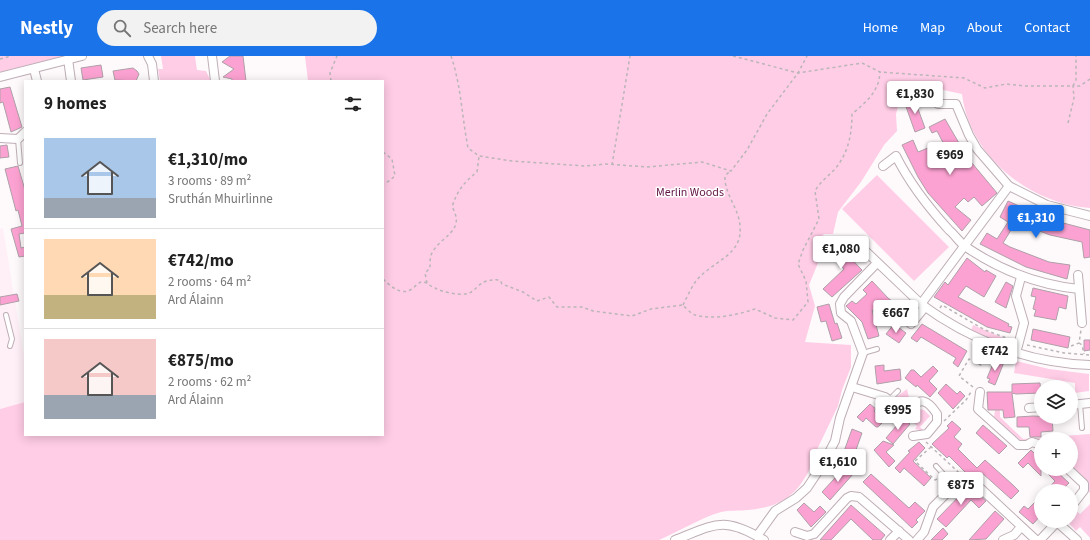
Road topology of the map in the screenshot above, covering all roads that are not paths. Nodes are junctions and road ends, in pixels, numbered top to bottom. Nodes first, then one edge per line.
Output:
1 (82, 56) edge
2 (148, 56) edge
3 (212, 56) edge
4 (68, 59) junction
5 (34, 69) junction
6 (0, 77) edge
7 (37, 80) edge
8 (71, 80) edge
9 (154, 80) edge
10 (215, 80) edge
11 (938, 104) dead end
12 (24, 133) edge
13 (0, 138) edge
14 (18, 139) junction
15 (20, 163) dead end
16 (883, 166) dead end
17 (1009, 186) junction
18 (1090, 216) edge
19 (855, 241) dead end
20 (965, 246) junction
21 (876, 263) junction
22 (1078, 275) dead end
23 (1021, 277) junction
24 (1079, 289) junction
25 (923, 305) junction
26 (6, 315) dead end
27 (902, 316) dead end
28 (1082, 323) road end
29 (10, 346) dead end
30 (877, 349) dead end
31 (863, 352) junction
32 (1016, 353) junction
33 (1090, 365) edge
34 (852, 387) junction
35 (898, 391) dead end
36 (980, 392) dead end
37 (889, 400) junction
38 (1090, 403) edge
39 (1080, 404) joint
40 (1029, 408) dead end
41 (1034, 408) edge
42 (1082, 428) dead end
43 (916, 436) road end
44 (1034, 443) edge
45 (936, 466) dead end
46 (1075, 476) edge
47 (948, 482) joint
48 (978, 486) road end
49 (1078, 498) edge
50 (1021, 526) junction
51 (1051, 528) edge
52 (1065, 528) edge
53 (899, 531) junction
54 (795, 532) dead end
55 (760, 538) edge
56 (674, 540) edge
57 (890, 540) edge
58 (908, 540) edge
59 (917, 540) edge
60 (1003, 540) edge
61 (1036, 540) edge
62 (1040, 540) edge
63 (1077, 540) edge

1 - 4 street
2 - 9 street
3 - 10 street
4 - 5 street
4 - 8 street
5 - 6 street
5 - 7 street
11 - 17 street
12 - 14 street
13 - 14 street
14 - 15 lane
16 - 20 street
17 - 18 street
17 - 20 street
19 - 21 street
20 - 23 street
20 - 25 street
21 - 25 street
21 - 31 street
22 - 24 street
23 - 24 street
23 - 32 street
24 - 28 street
25 - 27 street
25 - 32 street
26 - 29 lane
30 - 31 lane
31 - 34 street
32 - 33 street
34 - 37 street
34 - 55 street
35 - 37 lane
36 - 44 street
37 - 43 street
38 - 39 street
39 - 42 lane
40 - 41 street
45 - 47 lane
46 - 49 street
47 - 59 street
48 - 50 street
50 - 60 street
50 - 61 street
51 - 62 street
52 - 63 street
53 - 54 street
53 - 57 street
53 - 58 street
55 - 56 street

